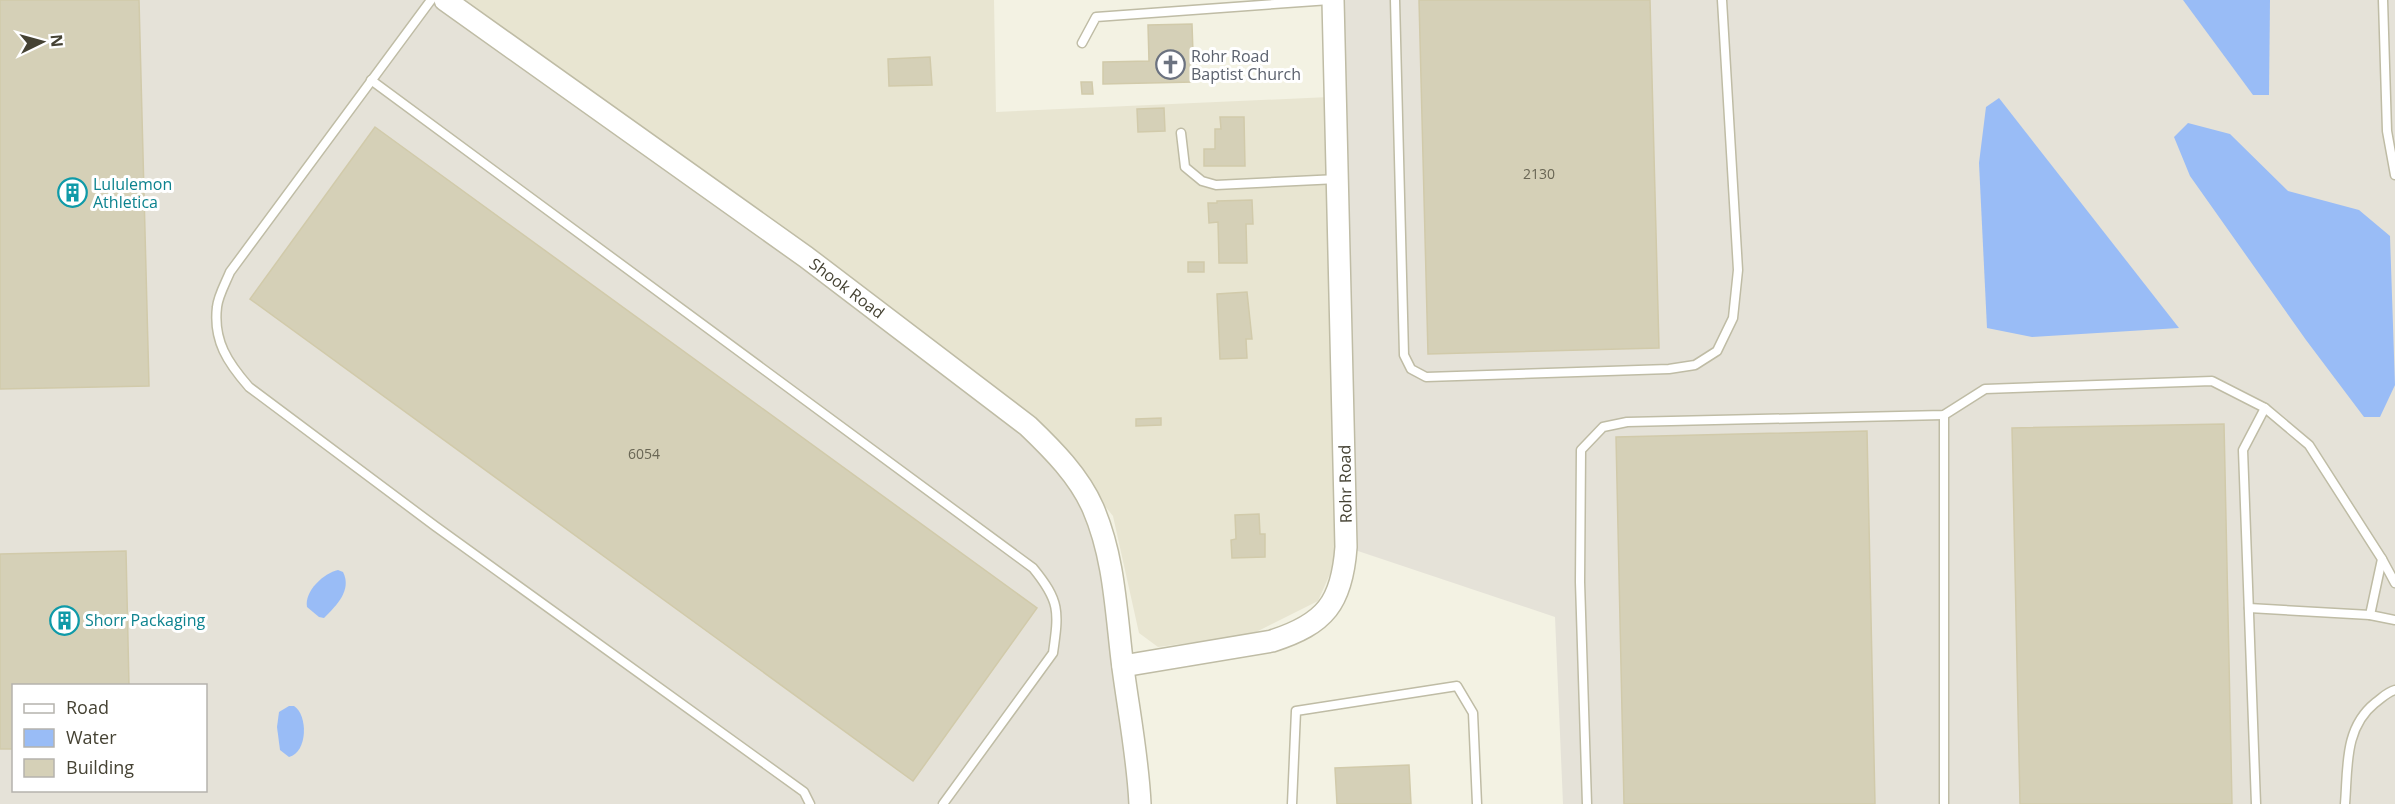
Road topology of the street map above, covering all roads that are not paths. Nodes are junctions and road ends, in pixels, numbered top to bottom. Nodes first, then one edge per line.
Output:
1 (431, 0) edge
2 (445, 0) edge
3 (1331, 0) edge
4 (1395, 0) edge
5 (1722, 0) edge
6 (2384, 0) edge
7 (1082, 43) dead end
8 (371, 81) junction
9 (1181, 133) dead end
10 (2395, 175) edge
11 (1338, 179) junction
12 (2265, 408) junction
13 (1944, 415) junction
14 (2382, 559) junction
15 (2395, 583) edge
16 (2248, 608) junction
17 (2370, 615) junction
18 (2395, 620) edge
19 (1123, 666) junction
20 (2395, 690) edge
21 (810, 804) edge
22 (944, 804) edge
23 (1140, 804) edge
24 (1292, 804) edge
25 (1477, 804) edge
26 (1587, 804) edge
27 (1944, 804) edge
28 (2256, 804) edge
29 (2345, 804) edge

1 - 8 lane
2 - 19 street, Shook Road
3 - 7 lane
3 - 11 street, Rohr Road
4 - 5 lane
6 - 10 lane
8 - 21 lane
8 - 22 lane
9 - 11 lane
11 - 19 street, Rohr Road
12 - 13 lane
12 - 14 lane
12 - 16 lane
13 - 26 lane
13 - 27 lane
14 - 15 lane
14 - 17 lane
16 - 17 lane
16 - 28 lane
17 - 18 lane
19 - 23 street
20 - 29 lane
24 - 25 lane

